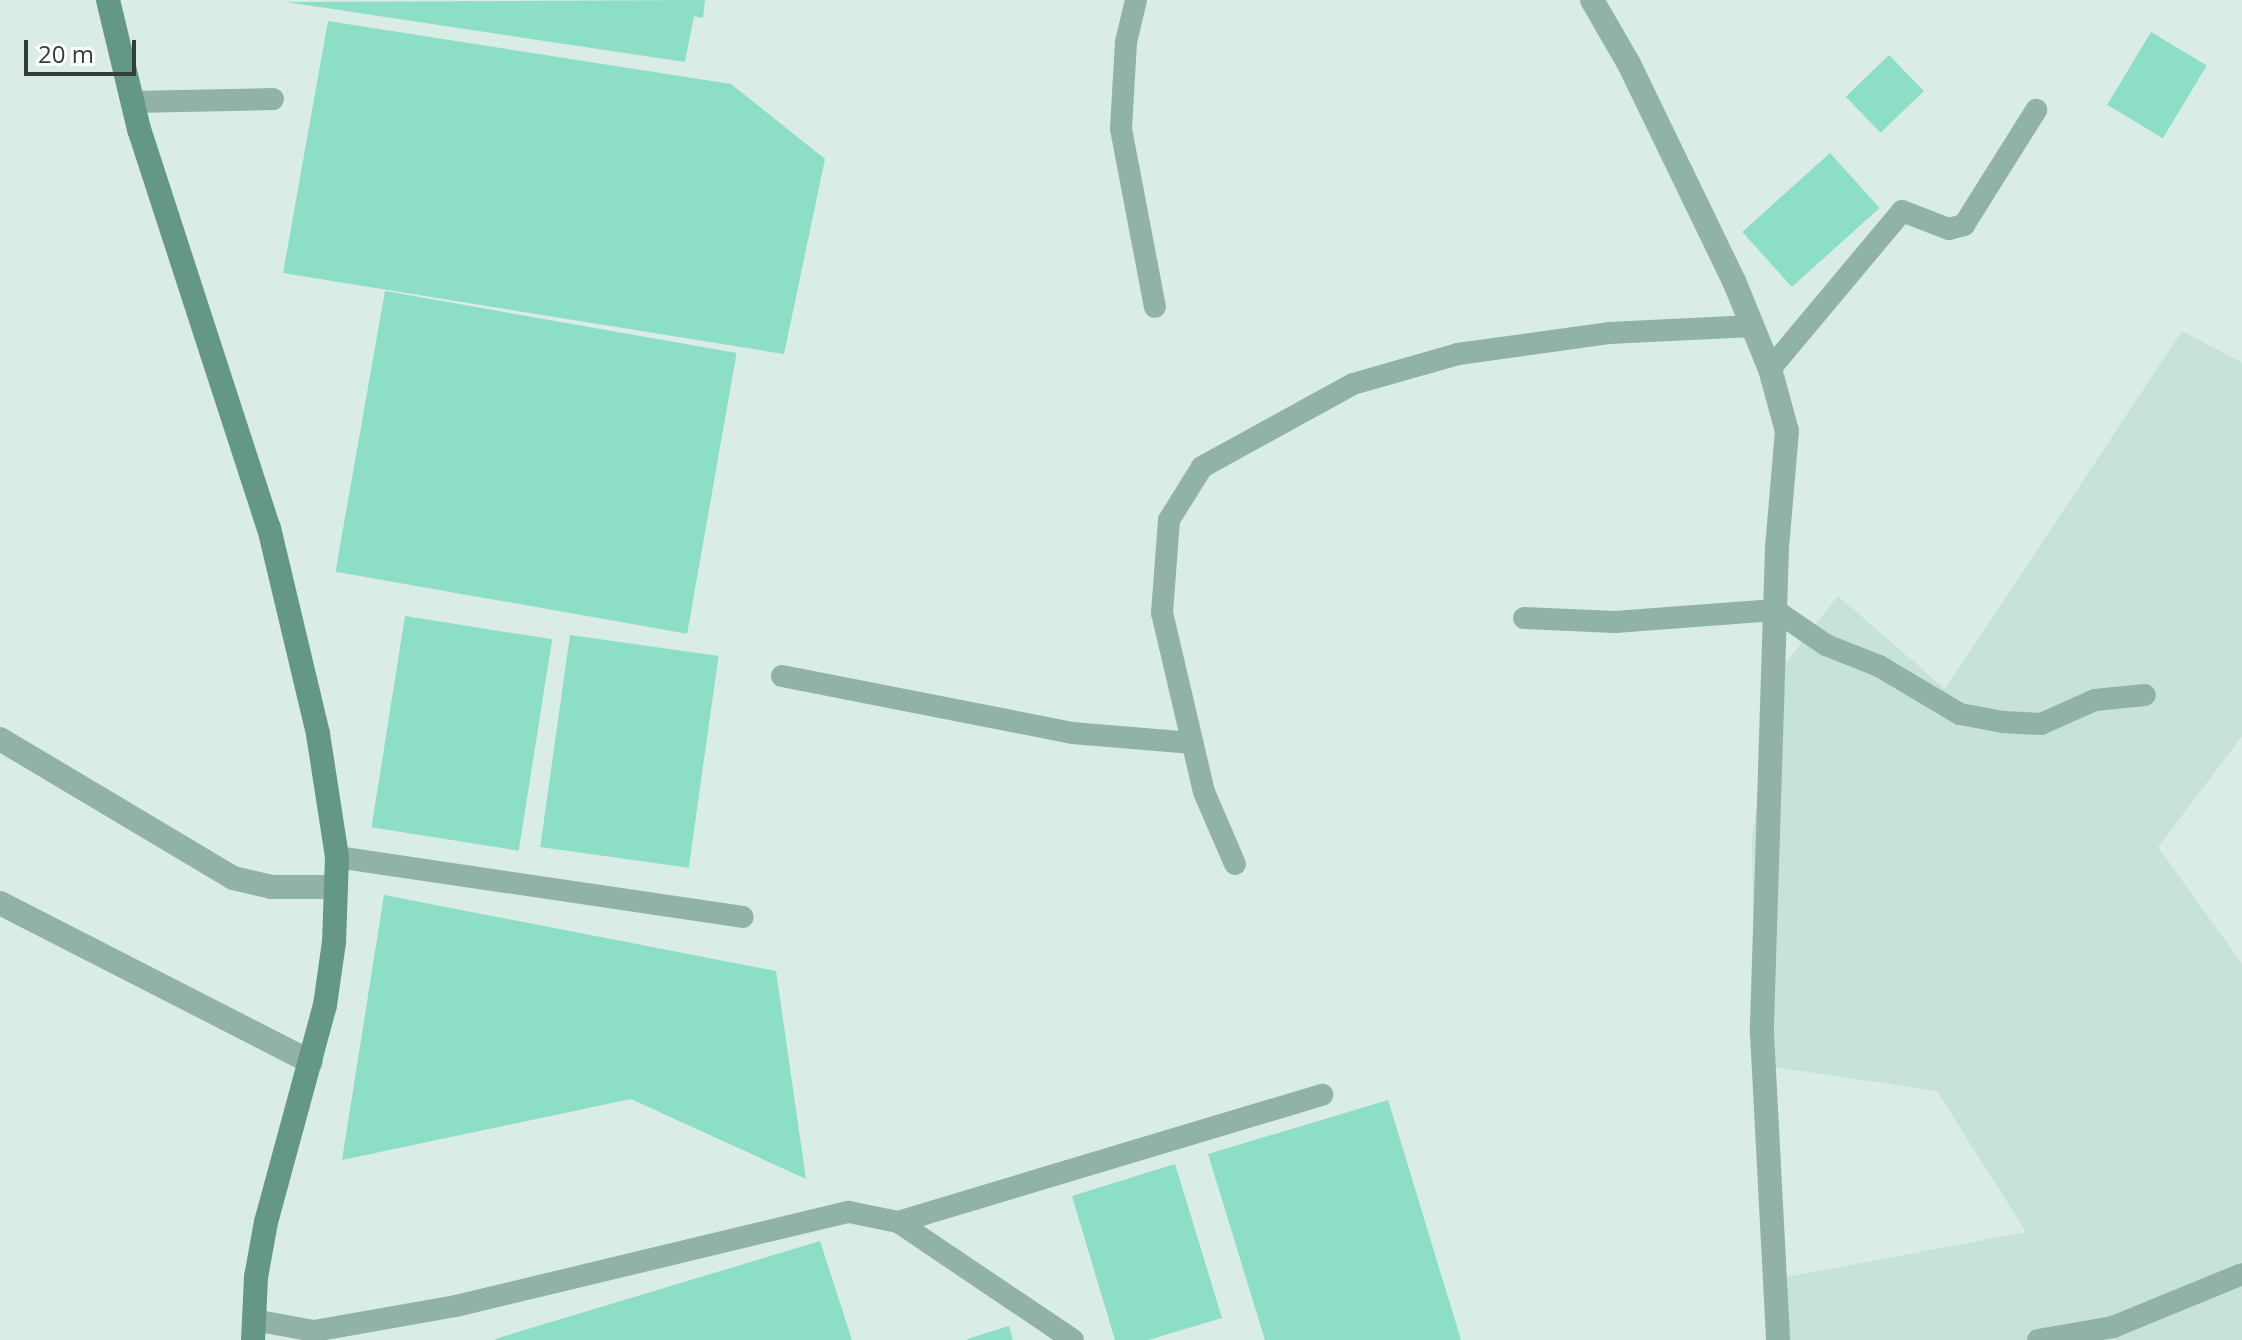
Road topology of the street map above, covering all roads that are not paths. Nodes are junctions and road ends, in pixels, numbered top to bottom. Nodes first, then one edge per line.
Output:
1 (108, 0) edge
2 (1136, 0) edge
3 (1592, 0) edge
4 (273, 99) dead end
5 (132, 102) junction
6 (2036, 110) dead end
7 (1155, 307) dead end
8 (1753, 326) junction
9 (1770, 369) junction
10 (1775, 610) junction
11 (1524, 618) dead end
12 (782, 676) dead end
13 (2145, 695) dead end
14 (0, 739) edge
15 (1193, 743) junction
16 (337, 857) junction
17 (1235, 864) dead end
18 (336, 887) junction
19 (0, 903) edge
20 (743, 917) dead end
21 (311, 1062) junction
22 (1322, 1095) dead end
23 (898, 1222) junction
24 (2242, 1274) edge
25 (254, 1330) edge
26 (314, 1336) edge
27 (1073, 1340) edge
28 (1778, 1340) edge
29 (2038, 1340) edge

1 - 5 street
2 - 7 lane
3 - 8 street
4 - 5 lane
5 - 16 street
6 - 9 lane
8 - 9 street
8 - 15 lane
9 - 10 street
10 - 11 lane
10 - 13 lane
10 - 28 street
12 - 15 lane
14 - 18 street
15 - 17 lane
16 - 18 street
16 - 20 lane
18 - 21 street
19 - 21 street
21 - 25 street
22 - 23 lane
23 - 26 lane
23 - 27 lane
24 - 29 lane
25 - 26 lane

